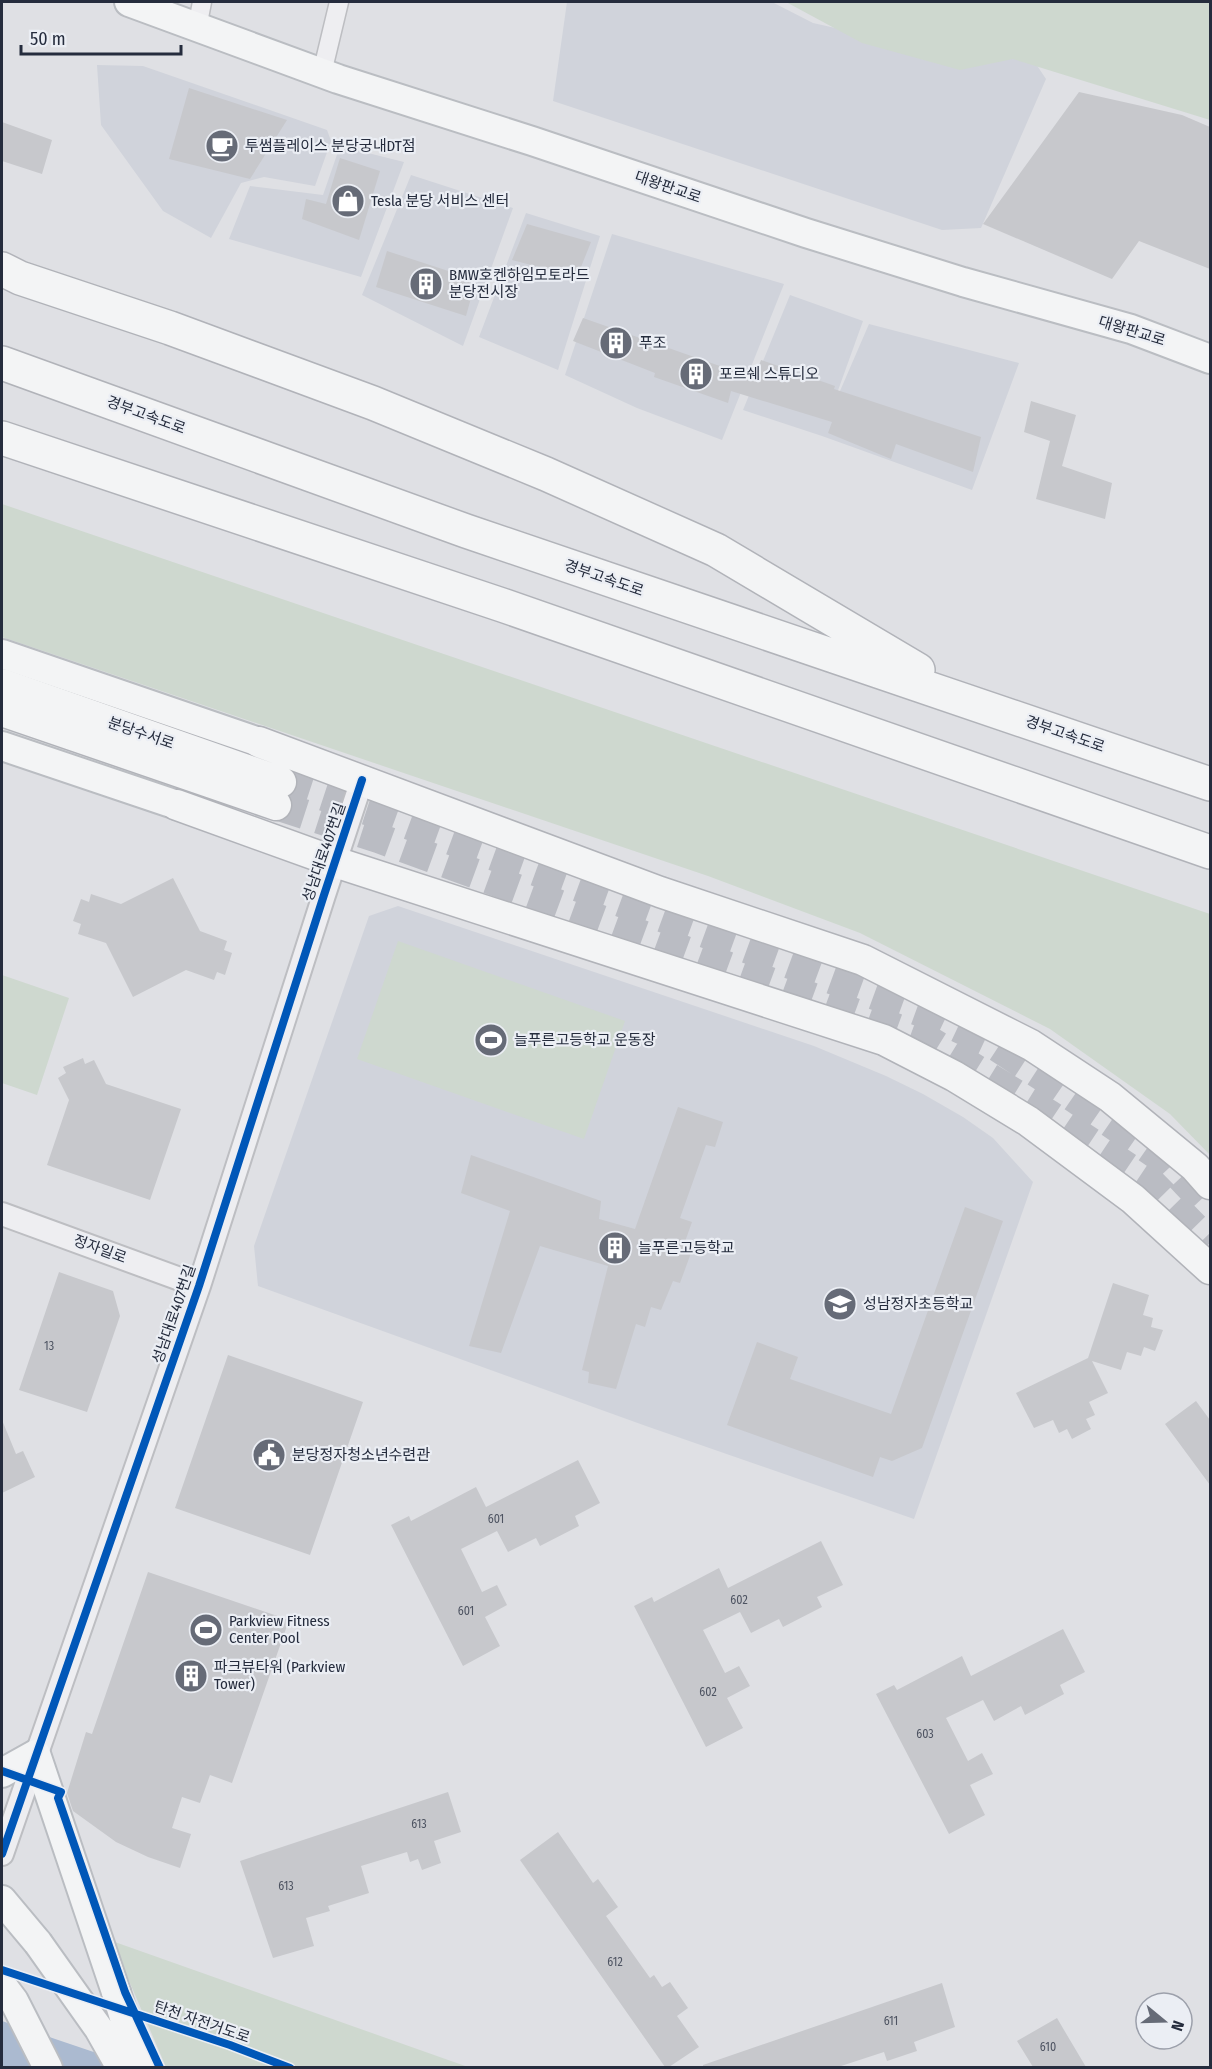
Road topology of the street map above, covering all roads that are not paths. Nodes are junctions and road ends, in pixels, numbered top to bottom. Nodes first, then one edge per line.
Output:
1 (129, 2) edge
2 (339, 2) edge
3 (200, 15) edge
4 (322, 73) junction
5 (2, 269) edge
6 (1210, 359) edge
7 (2, 363) edge
8 (2, 438) edge
9 (2, 654) edge
10 (2, 684) edge
11 (974, 704) junction
12 (2, 711) edge
13 (259, 742) joint
14 (2, 746) edge
15 (362, 780) junction
16 (1210, 784) edge
17 (177, 805) joint
18 (1210, 852) edge
19 (335, 862) junction
20 (1210, 1184) edge
21 (2, 1214) edge
22 (1210, 1269) edge
23 (199, 1286) junction
24 (36, 1754) junction
25 (2, 1773) edge
26 (2, 1854) edge
27 (2, 1900) edge
28 (2, 1985) edge
29 (48, 2067) edge
30 (120, 2067) edge
31 (140, 2067) edge

1 - 3 main road, 대왕판교로
2 - 4 street
3 - 4 main road, 대왕판교로
4 - 6 main road, 대왕판교로
5 - 11 highway
7 - 11 highway, 경부고속도로
8 - 18 highway
9 - 13 main road
10 - 12 highway, 분당수서로
11 - 16 highway, 경부고속도로
13 - 15 highway
14 - 17 main road
15 - 19 street, 성남대로407번길
15 - 20 highway
17 - 19 highway
19 - 22 highway
19 - 23 street, 성남대로407번길
21 - 23 street, 정자일로
23 - 24 street, 성남대로407번길
24 - 25 main road
24 - 26 street, 성남대로407번길
24 - 31 main road, bridge
27 - 30 main road, bridge
28 - 29 main road

